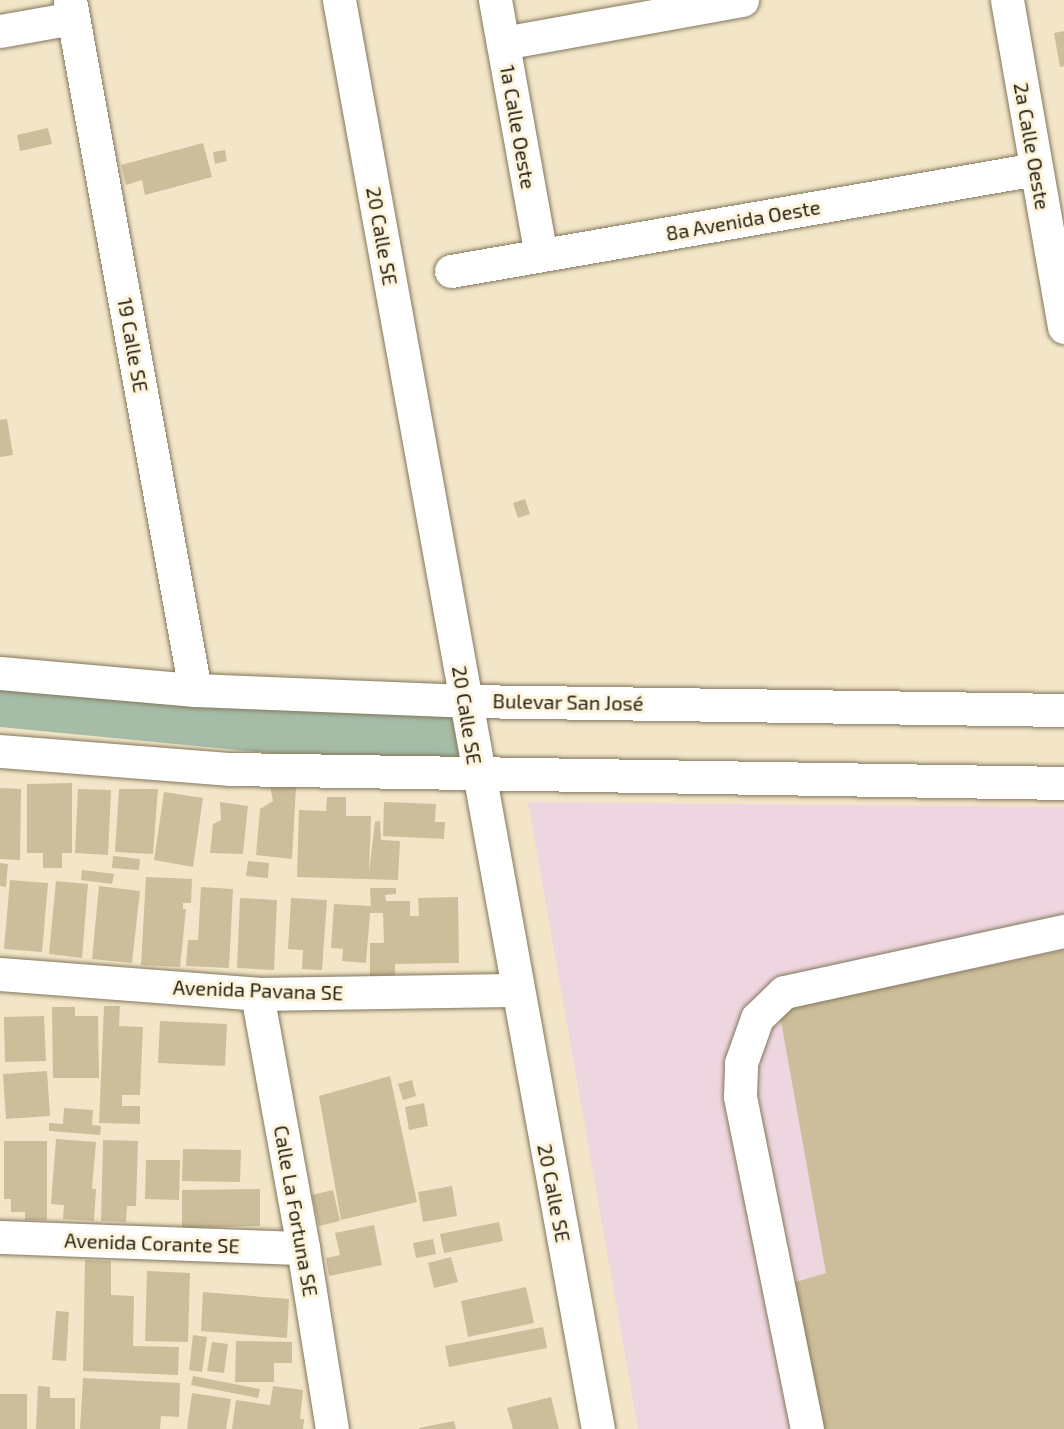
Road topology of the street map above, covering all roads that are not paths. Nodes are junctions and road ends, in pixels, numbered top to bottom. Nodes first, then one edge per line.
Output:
1 (339, 0) edge
2 (495, 0) edge
3 (742, 0) edge
4 (1006, 0) edge
5 (71, 9) edge
6 (0, 31) edge
7 (503, 43) junction
8 (1036, 169) junction
9 (542, 255) junction
10 (451, 271) dead end
11 (1064, 327) edge
12 (0, 673) edge
13 (195, 690) junction
14 (466, 700) junction
15 (1064, 710) edge
16 (0, 751) edge
17 (477, 775) junction
18 (1064, 783) edge
19 (1064, 931) edge
20 (0, 974) edge
21 (516, 990) junction
22 (257, 994) junction
23 (0, 1237) edge
24 (303, 1248) junction
25 (332, 1429) edge
26 (598, 1429) edge
27 (807, 1429) edge

1 - 14 street, 20 Calle SE
2 - 7 street, 1a Calle Oeste
3 - 7 street
4 - 8 street, 2a Calle Oeste
5 - 6 street
5 - 13 street, 19 Calle SE
7 - 9 street, 1a Calle Oeste
8 - 9 street, 8a Avenida Oeste
8 - 11 street, 2a Calle Oeste
9 - 10 street, 8a Avenida Oeste
12 - 13 street, Bulevar San José
13 - 14 street, Bulevar San José
14 - 15 street, Bulevar San José
14 - 17 street, 20 Calle SE
16 - 17 street
17 - 18 street
17 - 21 street, 20 Calle SE
19 - 27 street
20 - 22 street, Avenida Pavana SE
21 - 22 street, Avenida Pavana SE
21 - 26 street, 20 Calle SE
22 - 24 street, Calle La Fortuna SE
23 - 24 street, Avenida Corante SE
24 - 25 street, Calle La Fortuna SE

